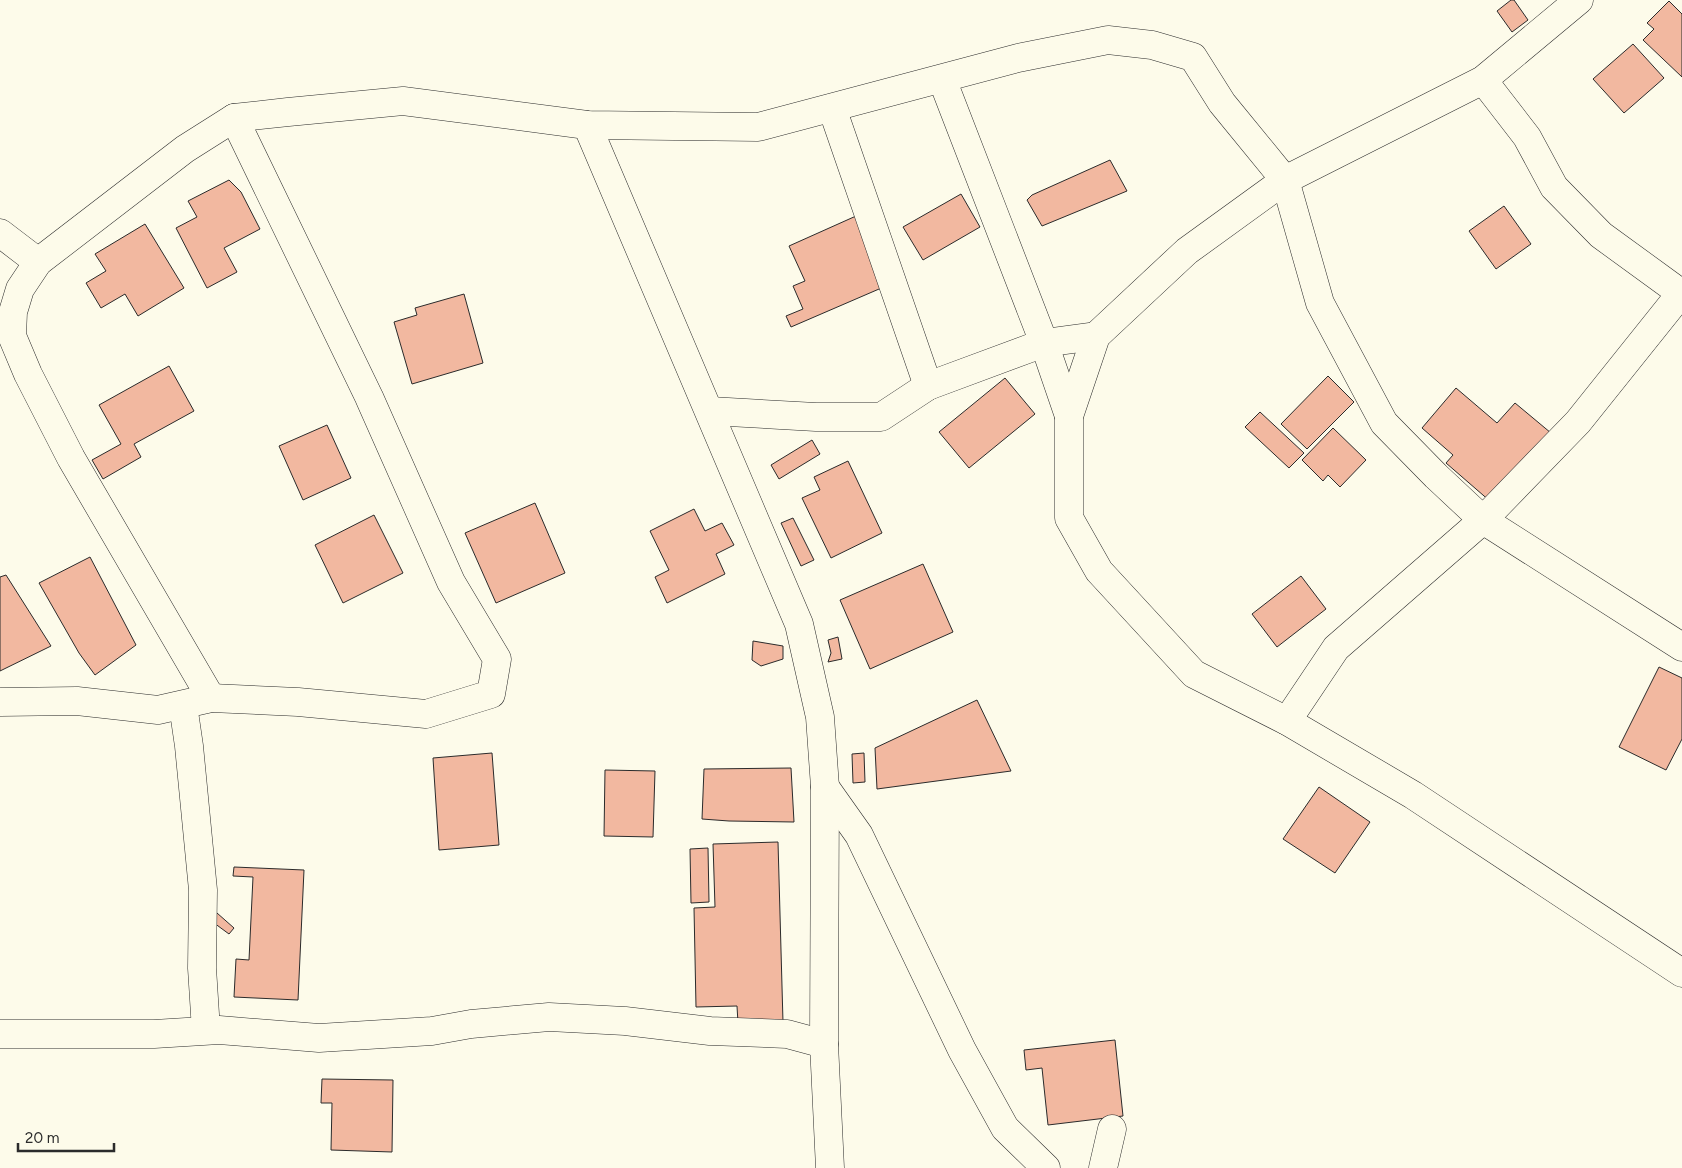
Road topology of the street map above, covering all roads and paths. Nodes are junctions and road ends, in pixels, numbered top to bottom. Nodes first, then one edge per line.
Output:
1 (1579, 0) edge
2 (942, 79) junction
3 (1483, 80) junction
4 (832, 108) junction
5 (234, 118) junction
6 (587, 125) junction
7 (1285, 180) junction
8 (0, 233) edge
9 (38, 262) junction
10 (1682, 293) edge
11 (1096, 336) junction
12 (1044, 343) junction
13 (928, 386) junction
14 (710, 411) junction
15 (1069, 416) junction
16 (1484, 520) junction
17 (1682, 647) edge
18 (210, 698) junction
19 (0, 702) edge
20 (183, 705) junction
21 (1287, 721) junction
22 (825, 786) junction
23 (1682, 973) edge
24 (206, 1030) junction
25 (0, 1034) edge
26 (824, 1044) junction
27 (1112, 1129) dead end
28 (830, 1168) edge
29 (1046, 1168) edge
30 (1103, 1168) edge

1 - 3 street
2 - 4 street
2 - 7 street
2 - 12 street
3 - 7 street
3 - 10 street
4 - 6 street
4 - 13 street
5 - 6 street
5 - 9 street
5 - 18 street
6 - 14 street
7 - 11 street
7 - 16 street
8 - 9 street
9 - 18 street
10 - 16 street
11 - 12 street
11 - 15 street
12 - 13 street
12 - 15 street
13 - 14 street
14 - 22 street
15 - 21 street
16 - 17 street
16 - 21 street
18 - 20 street
19 - 20 street
20 - 24 street
21 - 23 street
22 - 26 street
22 - 29 street
24 - 25 street
24 - 26 street
26 - 28 street
27 - 30 street

